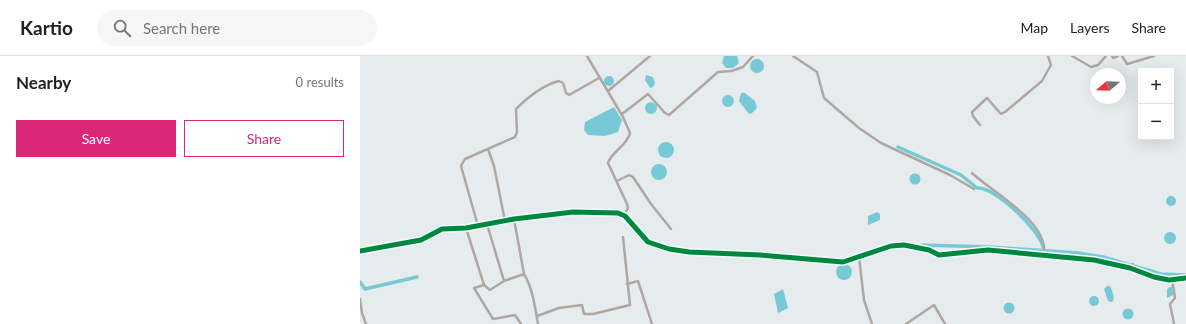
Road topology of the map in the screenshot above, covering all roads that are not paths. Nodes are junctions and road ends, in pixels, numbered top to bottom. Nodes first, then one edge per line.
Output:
1 (587, 56) edge
2 (650, 56) edge
3 (753, 56) edge
4 (793, 56) edge
5 (1048, 56) edge
6 (1072, 56) edge
7 (1106, 56) edge
8 (1112, 56) edge
9 (1118, 56) edge
10 (1122, 56) edge
11 (1154, 56) edge
12 (599, 78) junction
13 (608, 91) junction
14 (622, 114) junction
15 (980, 125) dead end
16 (488, 150) junction
17 (972, 173) dead end
18 (617, 181) junction
19 (974, 189) dead end
20 (625, 214) junction
21 (514, 219) junction
22 (505, 221) junction
23 (487, 224) junction
24 (478, 226) junction
25 (466, 228) junction
26 (671, 229) dead end
27 (623, 237) dead end
28 (360, 250) edge
29 (1044, 254) junction
30 (859, 257) junction
31 (1133, 264) dead end
32 (1130, 268) junction
33 (524, 274) junction
34 (1186, 278) edge
35 (1172, 280) junction
36 (504, 281) junction
37 (627, 284) junction
38 (484, 285) junction
39 (360, 300) edge
40 (537, 316) junction
41 (366, 324) edge
42 (521, 324) edge
43 (538, 324) edge
44 (652, 324) edge
45 (872, 324) edge
46 (906, 324) edge
47 (945, 324) edge
48 (1174, 324) edge

1 - 12 street
2 - 13 street
3 - 14 street
4 - 19 street
5 - 15 street
6 - 7 street
8 - 9 street
10 - 11 street
12 - 13 street
12 - 16 street
13 - 14 street
14 - 18 street
16 - 22 street
16 - 24 street
17 - 29 street
18 - 20 street
18 - 26 street
20 - 21 street
20 - 30 street
21 - 22 street
21 - 33 street
22 - 23 street
23 - 24 street
23 - 36 street
24 - 25 street
25 - 28 street
25 - 38 street
27 - 37 street
29 - 30 street
29 - 32 street
30 - 45 street
31 - 32 street
32 - 35 street
33 - 36 street
33 - 40 street
34 - 35 street
35 - 48 street
36 - 38 street
37 - 40 street
37 - 44 street
38 - 42 street
39 - 41 street
40 - 43 street
46 - 47 street

